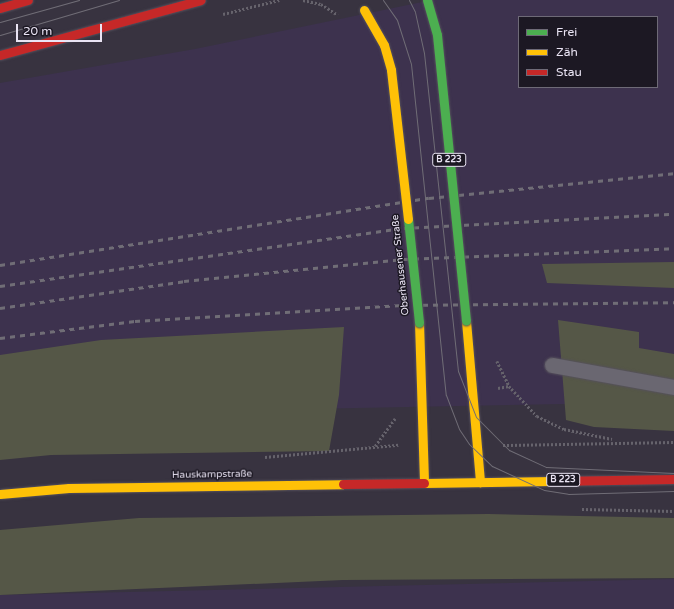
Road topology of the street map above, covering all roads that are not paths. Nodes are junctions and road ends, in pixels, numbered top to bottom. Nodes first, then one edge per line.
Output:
1 (28, 0) edge
2 (201, 0) edge
3 (355, 0) edge
4 (427, 0) edge
5 (0, 8) edge
6 (0, 55) edge
7 (552, 365) dead end
8 (674, 387) edge
9 (674, 479) edge
10 (480, 482) junction
11 (424, 483) junction
12 (0, 494) edge

1 - 5 main road
2 - 6 main road
3 - 11 main road, Oberhausener Straße, bridge
4 - 10 main road, B 223, bridge
7 - 8 lane
9 - 10 main road, B 223
10 - 11 main road, B 223
11 - 12 main road, Hauskampstraße

